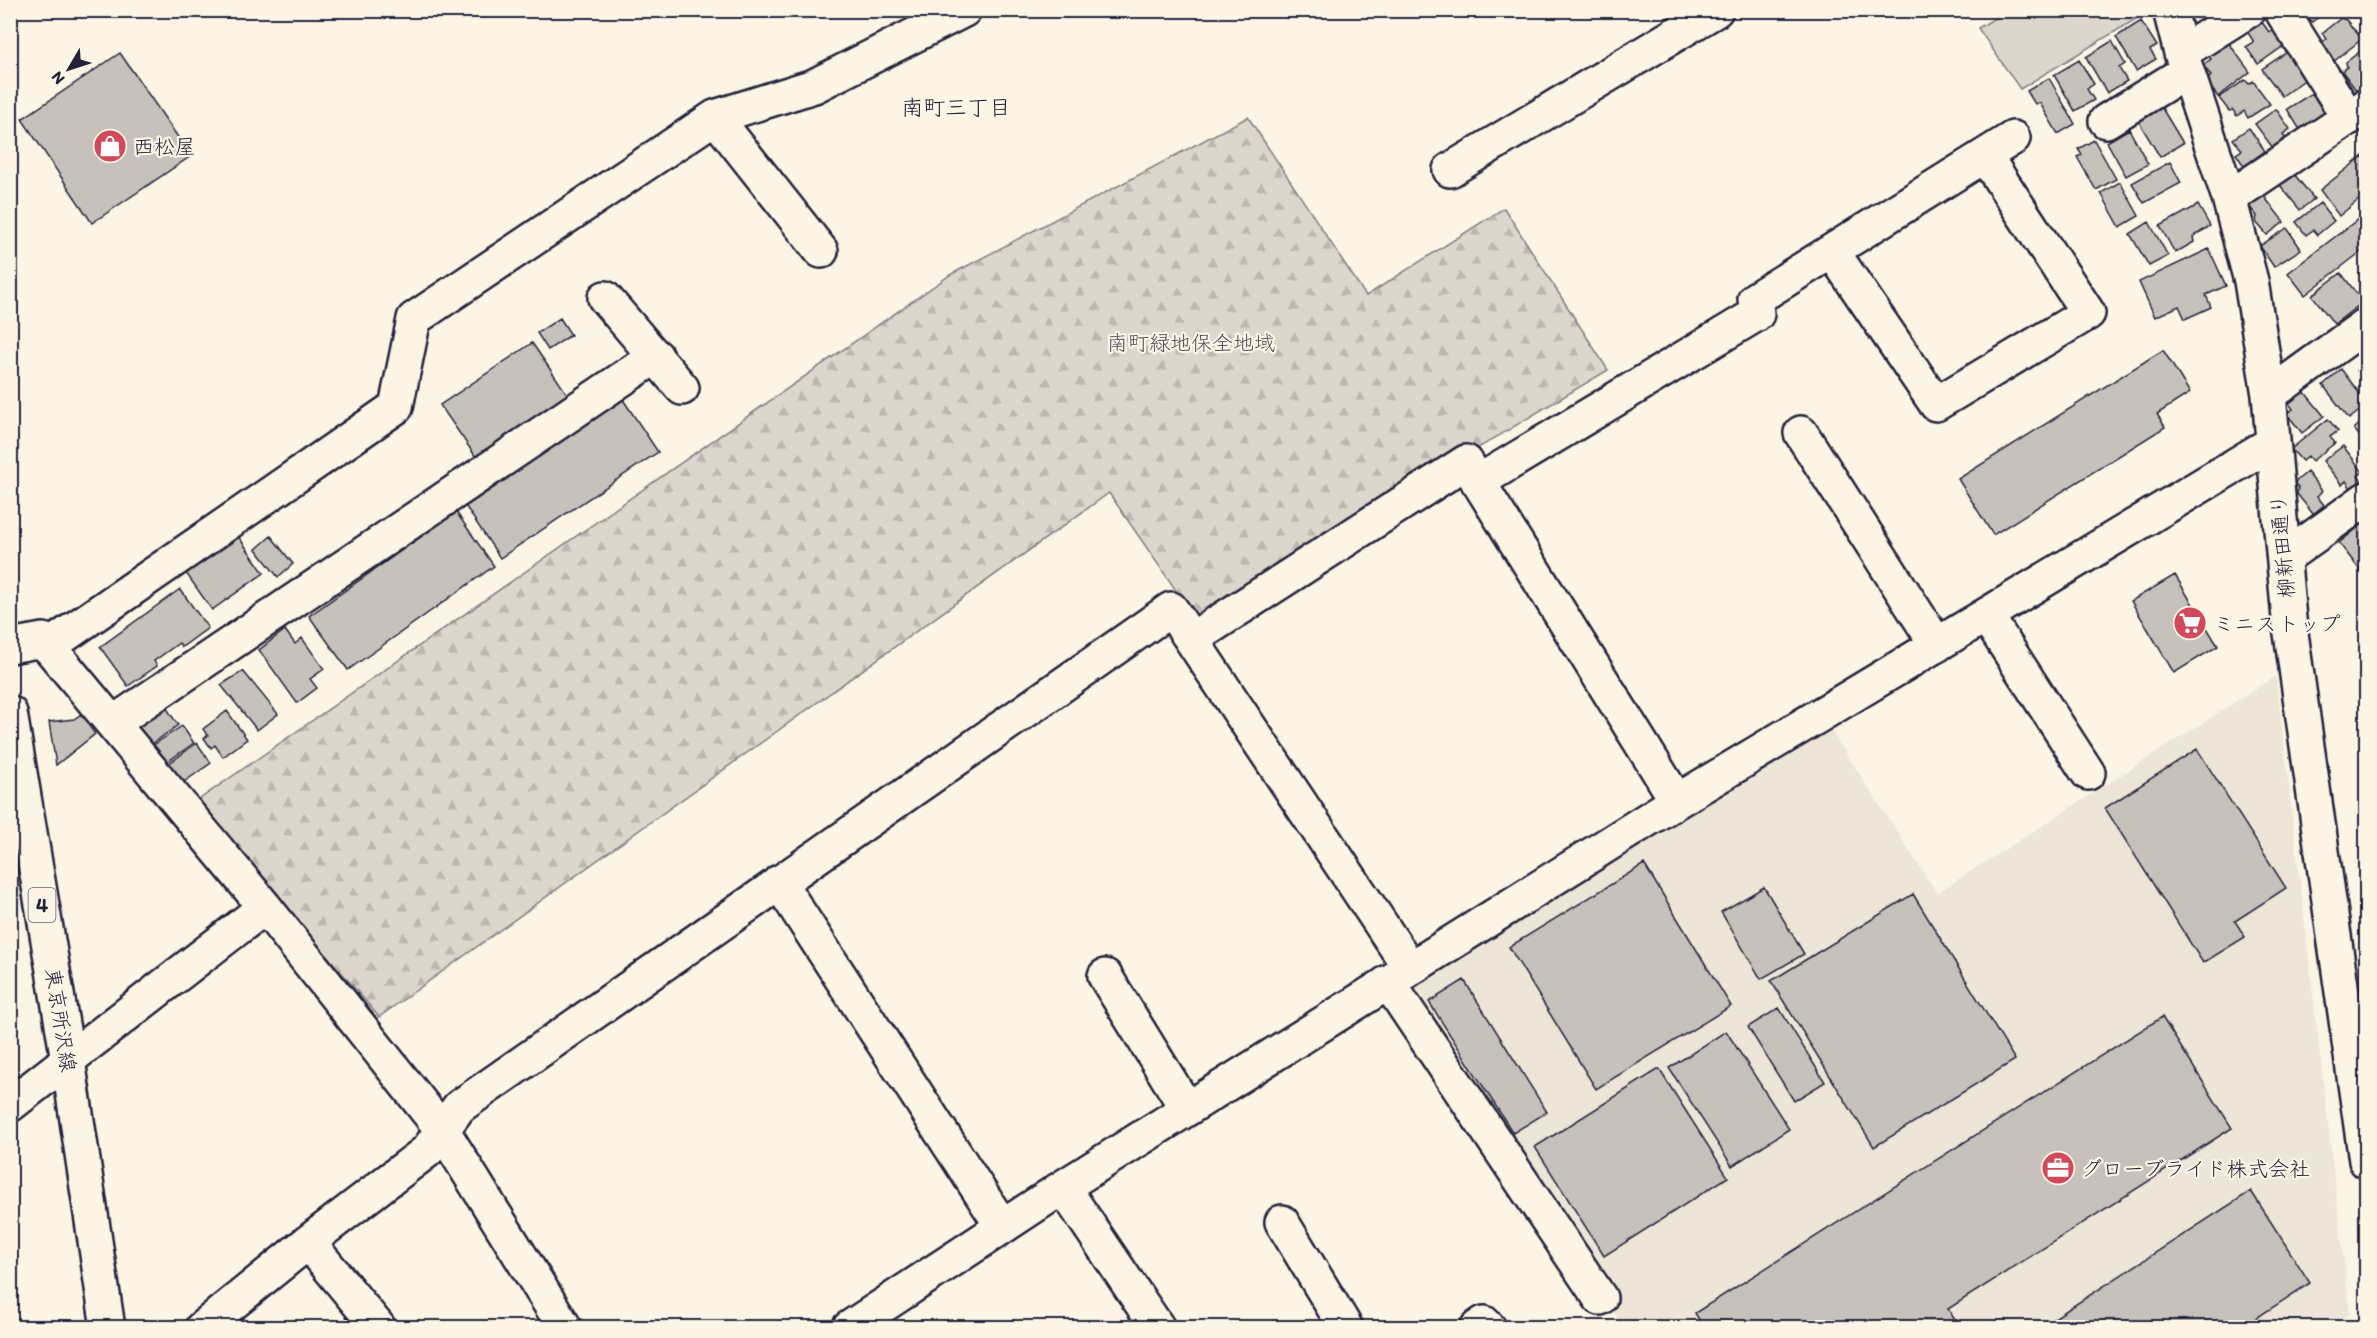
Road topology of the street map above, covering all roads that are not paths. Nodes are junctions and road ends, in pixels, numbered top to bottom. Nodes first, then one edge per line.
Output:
1 (964, 10) edge
2 (1716, 10) edge
3 (2170, 10) edge
4 (2249, 10) edge
5 (2281, 10) edge
6 (2184, 62) junction
7 (2358, 112) edge
8 (715, 117) junction
9 (2106, 121) dead end
10 (2013, 138) dead end
11 (1985, 156) junction
12 (1450, 170) dead end
13 (2229, 198) junction
14 (821, 251) dead end
15 (1832, 251) junction
16 (605, 298) dead end
17 (2367, 325) edge
18 (656, 356) junction
19 (682, 388) dead end
20 (2269, 394) junction
21 (1801, 433) dead end
22 (2272, 443) junction
23 (1478, 482) junction
24 (2367, 499) edge
25 (2284, 558) junction
26 (1986, 615) junction
27 (1192, 639) junction
28 (1937, 645) junction
29 (10, 646) edge
30 (48, 647) junction
31 (10, 713) edge
32 (113, 723) junction
33 (14, 750) edge
34 (2088, 773) dead end
35 (1677, 801) junction
36 (779, 882) junction
37 (265, 907) junction
38 (1399, 975) junction
39 (1105, 976) dead end
40 (2355, 983) edge
41 (68, 1060) junction
42 (10, 1105) edge
43 (1187, 1109) junction
44 (443, 1131) junction
45 (2367, 1161) edge
46 (1063, 1187) junction
47 (1282, 1222) dead end
48 (1002, 1226) junction
49 (308, 1242) junction
50 (1600, 1298) dead end
51 (108, 1328) edge
52 (202, 1328) edge
53 (379, 1328) edge
54 (565, 1328) edge
55 (849, 1328) edge
56 (1158, 1328) edge
57 (1346, 1328) edge
58 (1476, 1328) edge
59 (1489, 1328) edge

1 - 8 street
2 - 12 street
3 - 6 street, 柳新田通り
4 - 6 street
5 - 7 street
6 - 9 street
6 - 13 street, 柳新田通り
7 - 13 street
8 - 14 street
8 - 30 street
10 - 11 street
11 - 15 street
11 - 15 street
13 - 20 street, 柳新田通り
15 - 23 street
16 - 18 street
17 - 20 street
18 - 19 street
18 - 32 street
20 - 22 street, 柳新田通り
21 - 28 street
22 - 25 street, 柳新田通り
22 - 26 street
23 - 27 street
23 - 35 street
24 - 25 street
25 - 40 street, 柳新田通り
26 - 28 street
26 - 34 street
27 - 36 street
27 - 38 street
28 - 35 street
29 - 30 street
30 - 32 street
31 - 33 street, 東京所沢線 / 4
32 - 37 street
33 - 41 street, 東京所沢線 / 4
35 - 38 street
36 - 44 street
36 - 48 street
37 - 41 street
37 - 44 street
38 - 43 street
38 - 50 street
39 - 43 street
40 - 45 street, 柳新田通り
41 - 42 street
41 - 51 street, 東京所沢線 / 4
43 - 46 street
44 - 49 street
44 - 54 street
46 - 48 street
46 - 56 street
47 - 57 street
48 - 55 street
49 - 52 street
49 - 53 street
58 - 59 street

